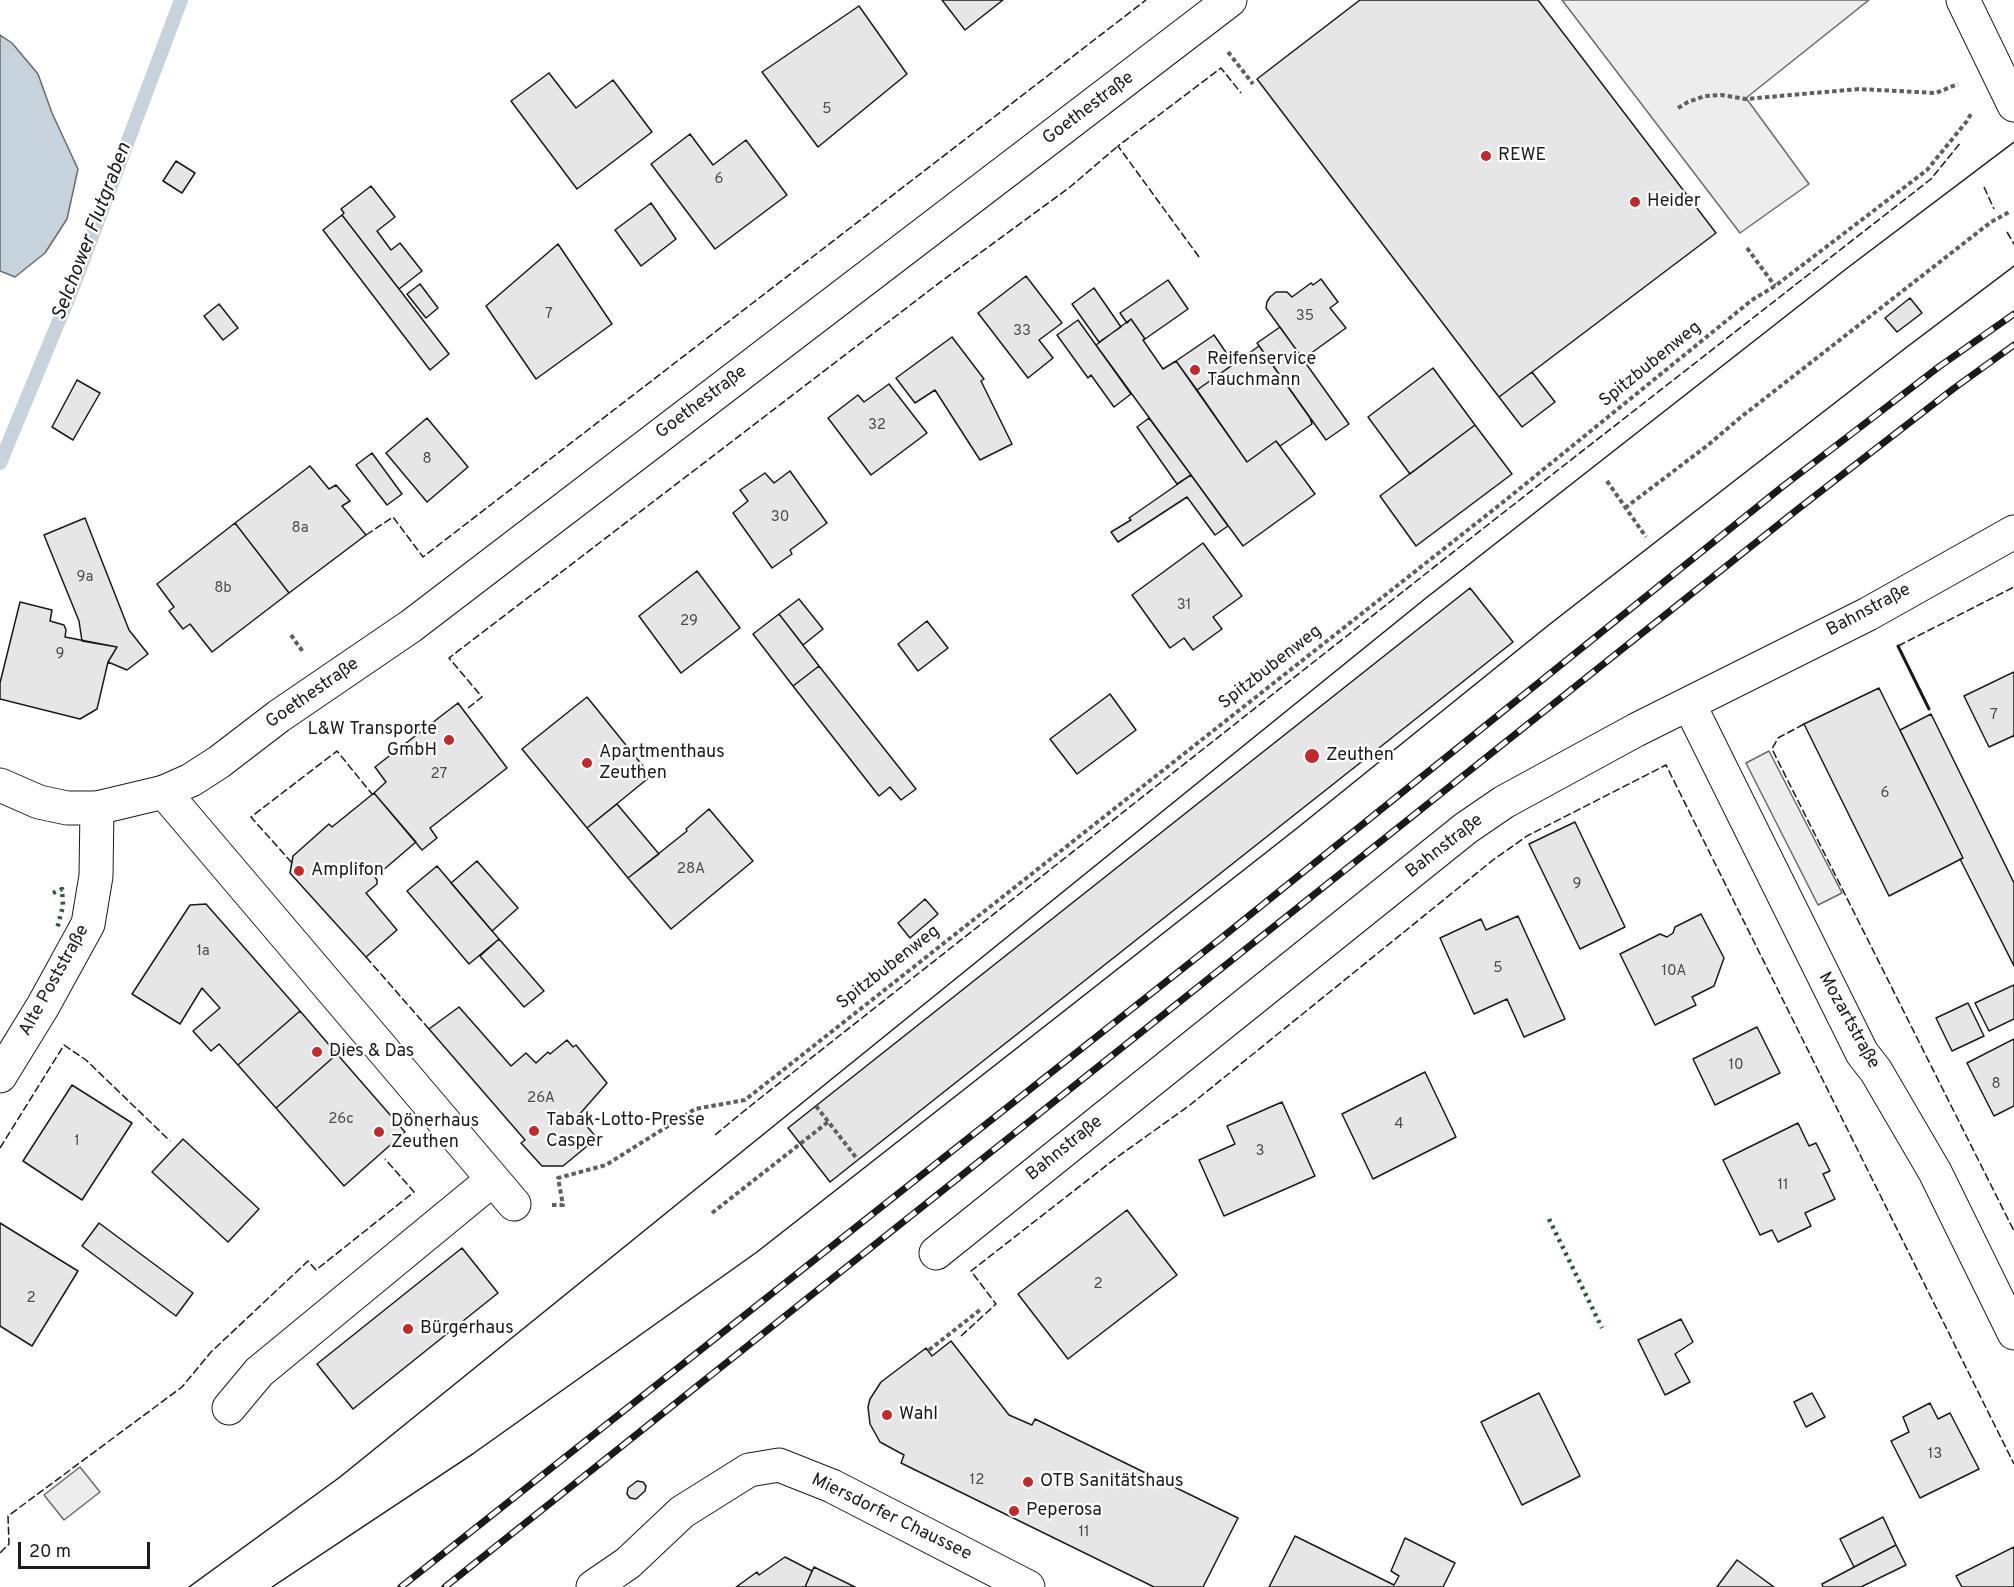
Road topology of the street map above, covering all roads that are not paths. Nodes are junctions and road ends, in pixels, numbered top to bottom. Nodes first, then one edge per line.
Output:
1 (1230, 0) edge
2 (1963, 0) edge
3 (2014, 105) edge
4 (2014, 532) edge
5 (1689, 704) junction
6 (0, 784) edge
7 (164, 792) junction
8 (97, 808) junction
9 (5, 1059) edge
10 (492, 1180) junction
11 (514, 1204) dead end
12 (936, 1252) dead end
13 (2014, 1333) edge
14 (229, 1408) dead end
15 (593, 1587) edge
16 (1028, 1587) edge

1 - 7 street, Goethestraße
2 - 3 street
4 - 5 street, Bahnstraße
5 - 12 street, Bahnstraße
5 - 13 street, Mozartstraße
6 - 8 street, Goethestraße
7 - 8 street, Goethestraße
7 - 10 street
8 - 9 street, Alte Poststraße
10 - 11 street
10 - 14 street
15 - 16 street, Miersdorfer Chaussee

